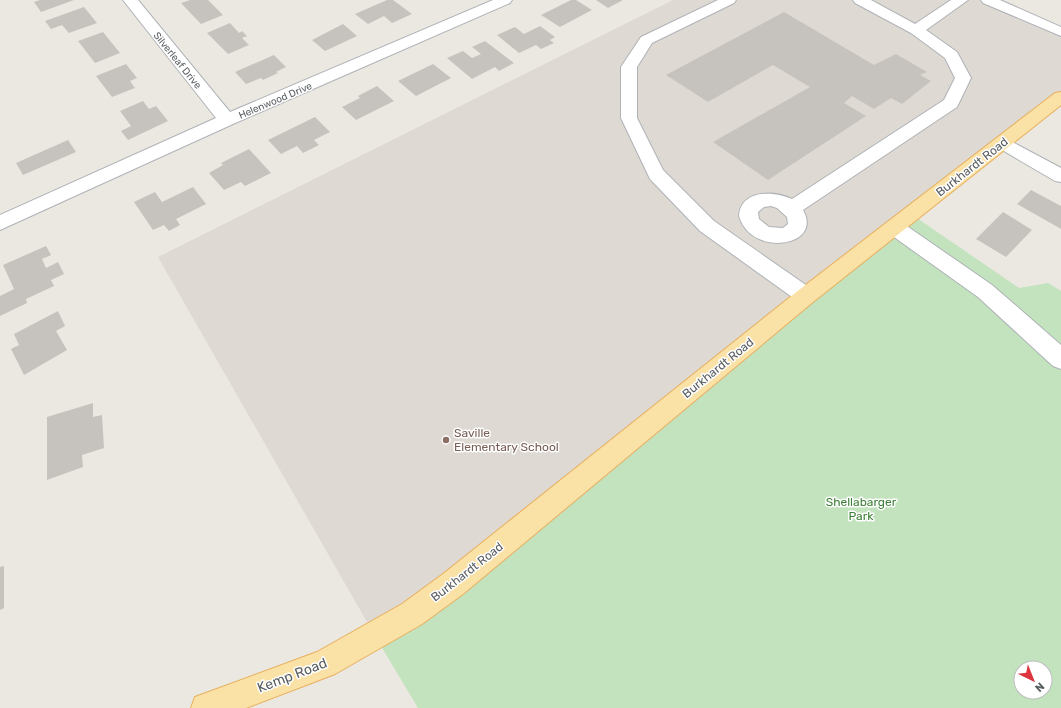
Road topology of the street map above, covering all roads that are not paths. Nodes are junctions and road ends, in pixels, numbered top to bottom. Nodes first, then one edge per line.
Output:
1 (130, 0) edge
2 (505, 0) edge
3 (729, 0) edge
4 (860, 0) edge
5 (961, 0) edge
6 (988, 0) edge
7 (916, 30) junction
8 (1061, 32) edge
9 (1061, 98) edge
10 (227, 120) junction
11 (1003, 143) junction
12 (1061, 176) edge
13 (792, 208) junction
14 (0, 223) edge
15 (894, 228) junction
16 (758, 230) junction
17 (738, 247) junction
18 (806, 296) junction
19 (1061, 359) edge
20 (375, 636) joint
21 (206, 708) edge

1 - 10 street, Silverleaf Drive
2 - 10 street, Helenwood Drive
3 - 17 street
4 - 7 street
5 - 7 street
6 - 8 street
7 - 13 street
9 - 11 main road, Burkhardt Road
10 - 14 street, Helenwood Drive
11 - 12 street
11 - 15 main road, Burkhardt Road
13 - 16 street
13 - 16 street
15 - 18 main road, Burkhardt Road
15 - 19 street
16 - 17 street
17 - 18 street
18 - 20 main road, Burkhardt Road
20 - 21 main road, Kemp Road

